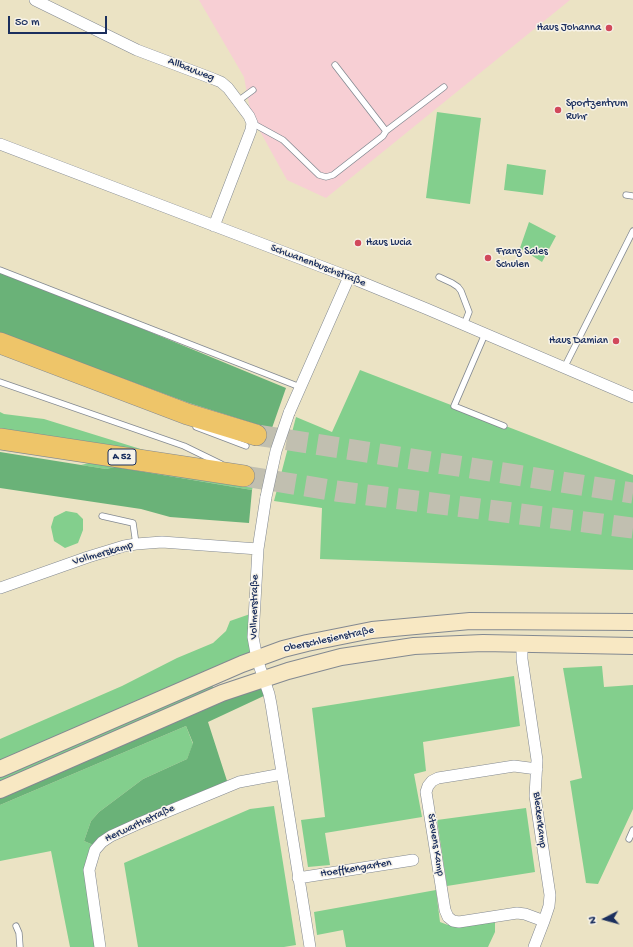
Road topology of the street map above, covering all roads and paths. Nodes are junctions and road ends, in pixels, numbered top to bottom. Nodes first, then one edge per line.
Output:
1 (36, 0) edge
2 (335, 65) dead end
3 (444, 87) dead end
4 (253, 90) dead end
5 (236, 99) junction
6 (252, 123) junction
7 (386, 131) junction
8 (0, 144) edge
9 (626, 195) dead end
10 (633, 196) edge
11 (214, 226) junction
12 (633, 231) edge
13 (0, 270) edge
14 (349, 277) junction
15 (439, 277) dead end
16 (464, 325) junction
17 (485, 334) junction
18 (0, 343) edge
19 (564, 368) junction
20 (0, 382) edge
21 (300, 387) junction
22 (633, 397) edge
23 (186, 424) dead end
24 (504, 426) dead end
25 (0, 439) edge
26 (251, 441) joint
27 (244, 476) joint
28 (102, 516) dead end
29 (136, 544) junction
30 (258, 549) junction
31 (0, 588) edge
32 (633, 622) edge
33 (522, 644) junction
34 (633, 646) edge
35 (258, 659) junction
36 (263, 678) junction
37 (0, 769) edge
38 (537, 769) junction
39 (282, 774) junction
40 (0, 790) edge
41 (633, 830) edge
42 (629, 839) dead end
43 (413, 860) dead end
44 (298, 878) junction
45 (544, 921) junction
46 (16, 926) dead end
47 (20, 947) edge
48 (100, 947) edge
49 (310, 947) edge
50 (534, 947) edge

1 - 5 street, Allbauweg
2 - 7 lane
3 - 7 lane
4 - 5 lane
5 - 6 street, Allbauweg
6 - 7 lane
6 - 11 street
8 - 11 street, Schwanenbuschstraße
9 - 10 lane
11 - 14 street, Schwanenbuschstraße
12 - 19 lane
13 - 21 lane
14 - 16 street, Schwanenbuschstraße
14 - 21 street, Vollmerstraße
15 - 16 lane
16 - 17 street, Schwanenbuschstraße
17 - 19 street, Schwanenbuschstraße
17 - 24 lane
18 - 26 highway
19 - 22 street, Schwanenbuschstraße
20 - 27 lane, A 52
21 - 30 street, Vollmerstraße, bridge
23 - 26 lane
25 - 27 highway, A 52
28 - 29 lane
29 - 30 street, Vollmerskamp
29 - 31 street, Vollmerskamp
30 - 35 street, Vollmerstraße
32 - 35 main road, Oberschlesienstraße
33 - 34 main road, Oberschlesienstraße
33 - 36 main road, Oberschlesienstraße
33 - 38 street, Bleckerkamp
35 - 36 street, Vollmerstraße
35 - 37 main road, Oberschlesienstraße
36 - 39 street, Vollmerstraße
36 - 40 main road, Oberschlesienstraße
38 - 45 street, Bleckerkamp
38 - 45 street, Stevens Kamp
39 - 44 street, Vollmerstraße
39 - 48 street, Herwarthstraße
41 - 42 lane
43 - 44 street, Hoeffkengarten
44 - 49 street, Vollmerstraße
45 - 50 street, Bleckerkamp
46 - 47 lane

